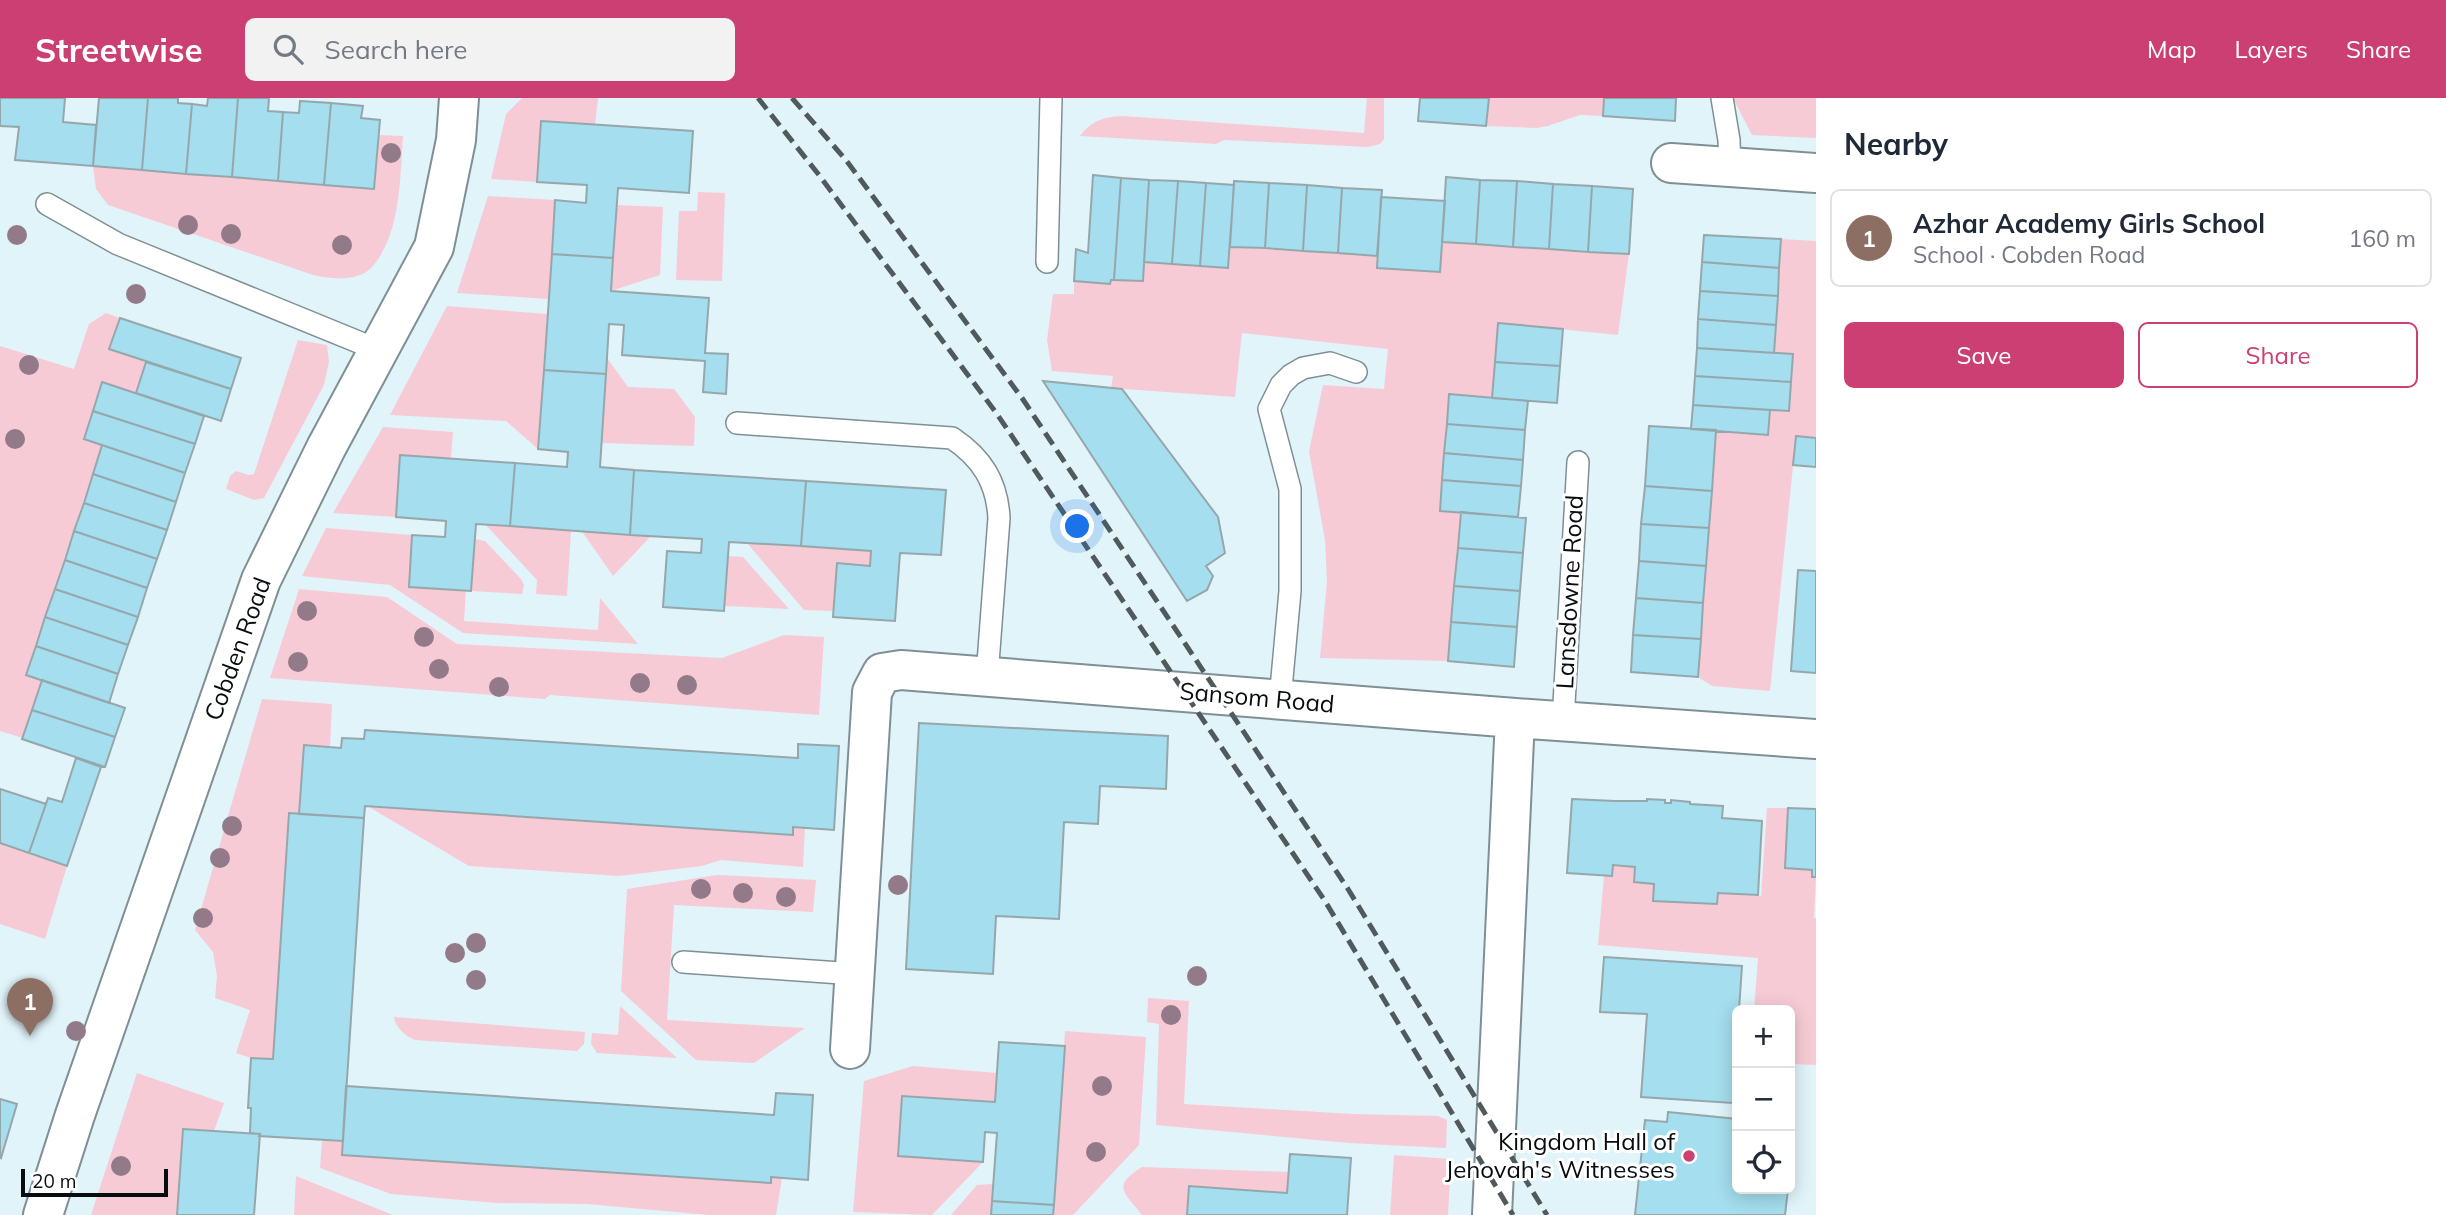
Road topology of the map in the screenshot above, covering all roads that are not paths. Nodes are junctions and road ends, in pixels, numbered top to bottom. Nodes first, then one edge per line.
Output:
1 (459, 98) edge
2 (1051, 98) edge
3 (1722, 98) edge
4 (1671, 163) dead end
5 (1730, 168) junction
6 (1816, 173) edge
7 (47, 204) dead end
8 (1047, 262) dead end
9 (378, 350) junction
10 (1356, 372) dead end
11 (737, 423) dead end
12 (1578, 462) dead end
13 (987, 676) junction
14 (1280, 700) junction
15 (1515, 718) junction
16 (1563, 722) junction
17 (1816, 738) edge
18 (683, 962) dead end
19 (855, 974) junction
20 (850, 1049) dead end
21 (43, 1215) edge
22 (1492, 1215) edge

1 - 9 street, Cobden Road
2 - 8 lane
3 - 5 lane
4 - 5 street
5 - 6 street
7 - 9 lane
9 - 21 street, Cobden Road
10 - 14 lane
11 - 13 lane
12 - 16 lane, Lansdowne Road
13 - 14 street, Sansom Road
13 - 19 street, Sansom Road
14 - 15 street, Sansom Road
15 - 16 street, Lansdowne Road
15 - 22 street
16 - 17 street, Lansdowne Road
18 - 19 lane
19 - 20 street, Sansom Road

